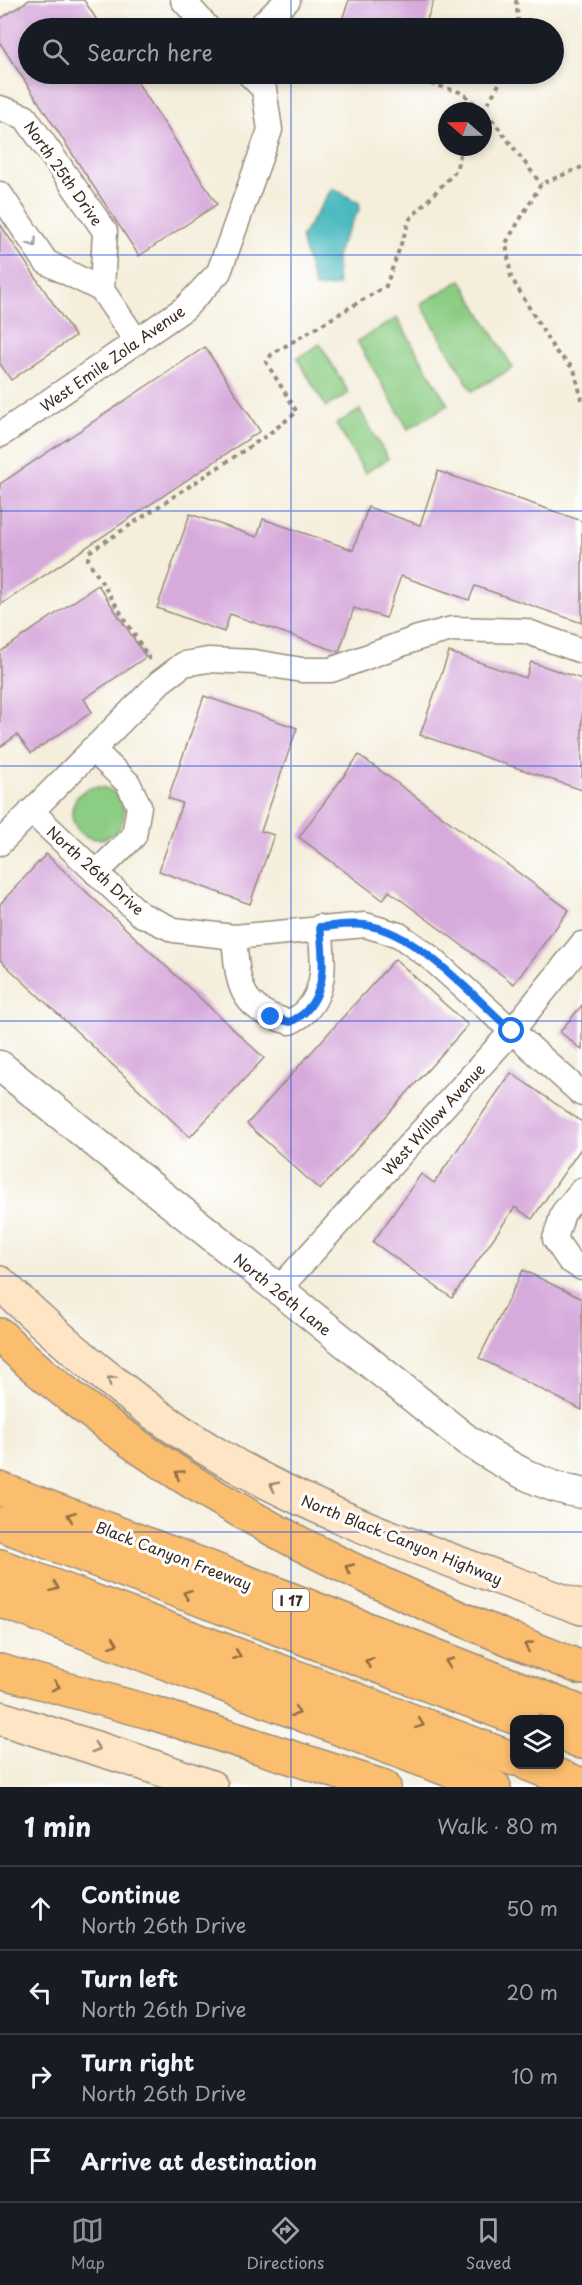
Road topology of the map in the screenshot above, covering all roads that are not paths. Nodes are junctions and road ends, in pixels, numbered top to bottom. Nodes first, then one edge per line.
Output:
1 (183, 0) edge
2 (288, 0) edge
3 (199, 18) edge
4 (269, 18) edge
5 (259, 84) edge
6 (0, 108) edge
7 (0, 194) edge
8 (102, 290) junction
9 (137, 342) junction
10 (0, 435) edge
11 (582, 651) edge
12 (92, 749) junction
13 (31, 811) junction
14 (0, 843) edge
15 (96, 873) junction
16 (320, 927) junction
17 (234, 937) junction
18 (582, 944) edge
19 (512, 1031) junction
20 (0, 1066) edge
21 (582, 1094) edge
22 (582, 1190) edge
23 (582, 1268) edge
24 (0, 1283) edge
25 (278, 1290) junction
26 (0, 1335) edge
27 (0, 1489) edge
28 (582, 1493) edge
29 (0, 1524) edge
30 (0, 1566) edge
31 (0, 1600) edge
32 (582, 1608) edge
33 (582, 1668) edge
34 (0, 1671) edge
35 (582, 1713) edge
36 (511, 1715) edge
37 (0, 1718) edge
38 (564, 1735) edge
39 (582, 1742) edge
40 (510, 1758) edge
41 (541, 1769) edge
42 (582, 1785) edge
43 (211, 1787) edge
44 (384, 1787) edge
45 (494, 1787) edge

1 - 3 street
2 - 4 street
5 - 9 street, West Emile Zola Avenue
6 - 8 street, North 25th Drive
7 -> 8 street
8 - 9 street
9 - 10 street, West Emile Zola Avenue
11 - 12 street
12 - 13 street
12 - 15 street
13 - 14 street
13 - 15 street, North 26th Drive
15 - 17 street, North 26th Drive
16 - 17 street, North 26th Drive
16 - 17 street
16 - 19 street, North 26th Drive
18 - 19 street, West Willow Avenue
19 - 21 street, North 26th Drive
19 - 25 street, West Willow Avenue
20 - 25 street, North 26th Lane
22 - 23 street
32 -> 24 main road, North Black Canyon Highway
25 - 28 street, North 26th Lane
33 -> 26 highway
35 -> 27 highway, Black Canyon Freeway / I 17
36 -> 29 highway
30 -> 40 highway
31 -> 45 highway
34 -> 44 highway
37 -> 43 main road
38 - 39 highway
41 - 42 highway

